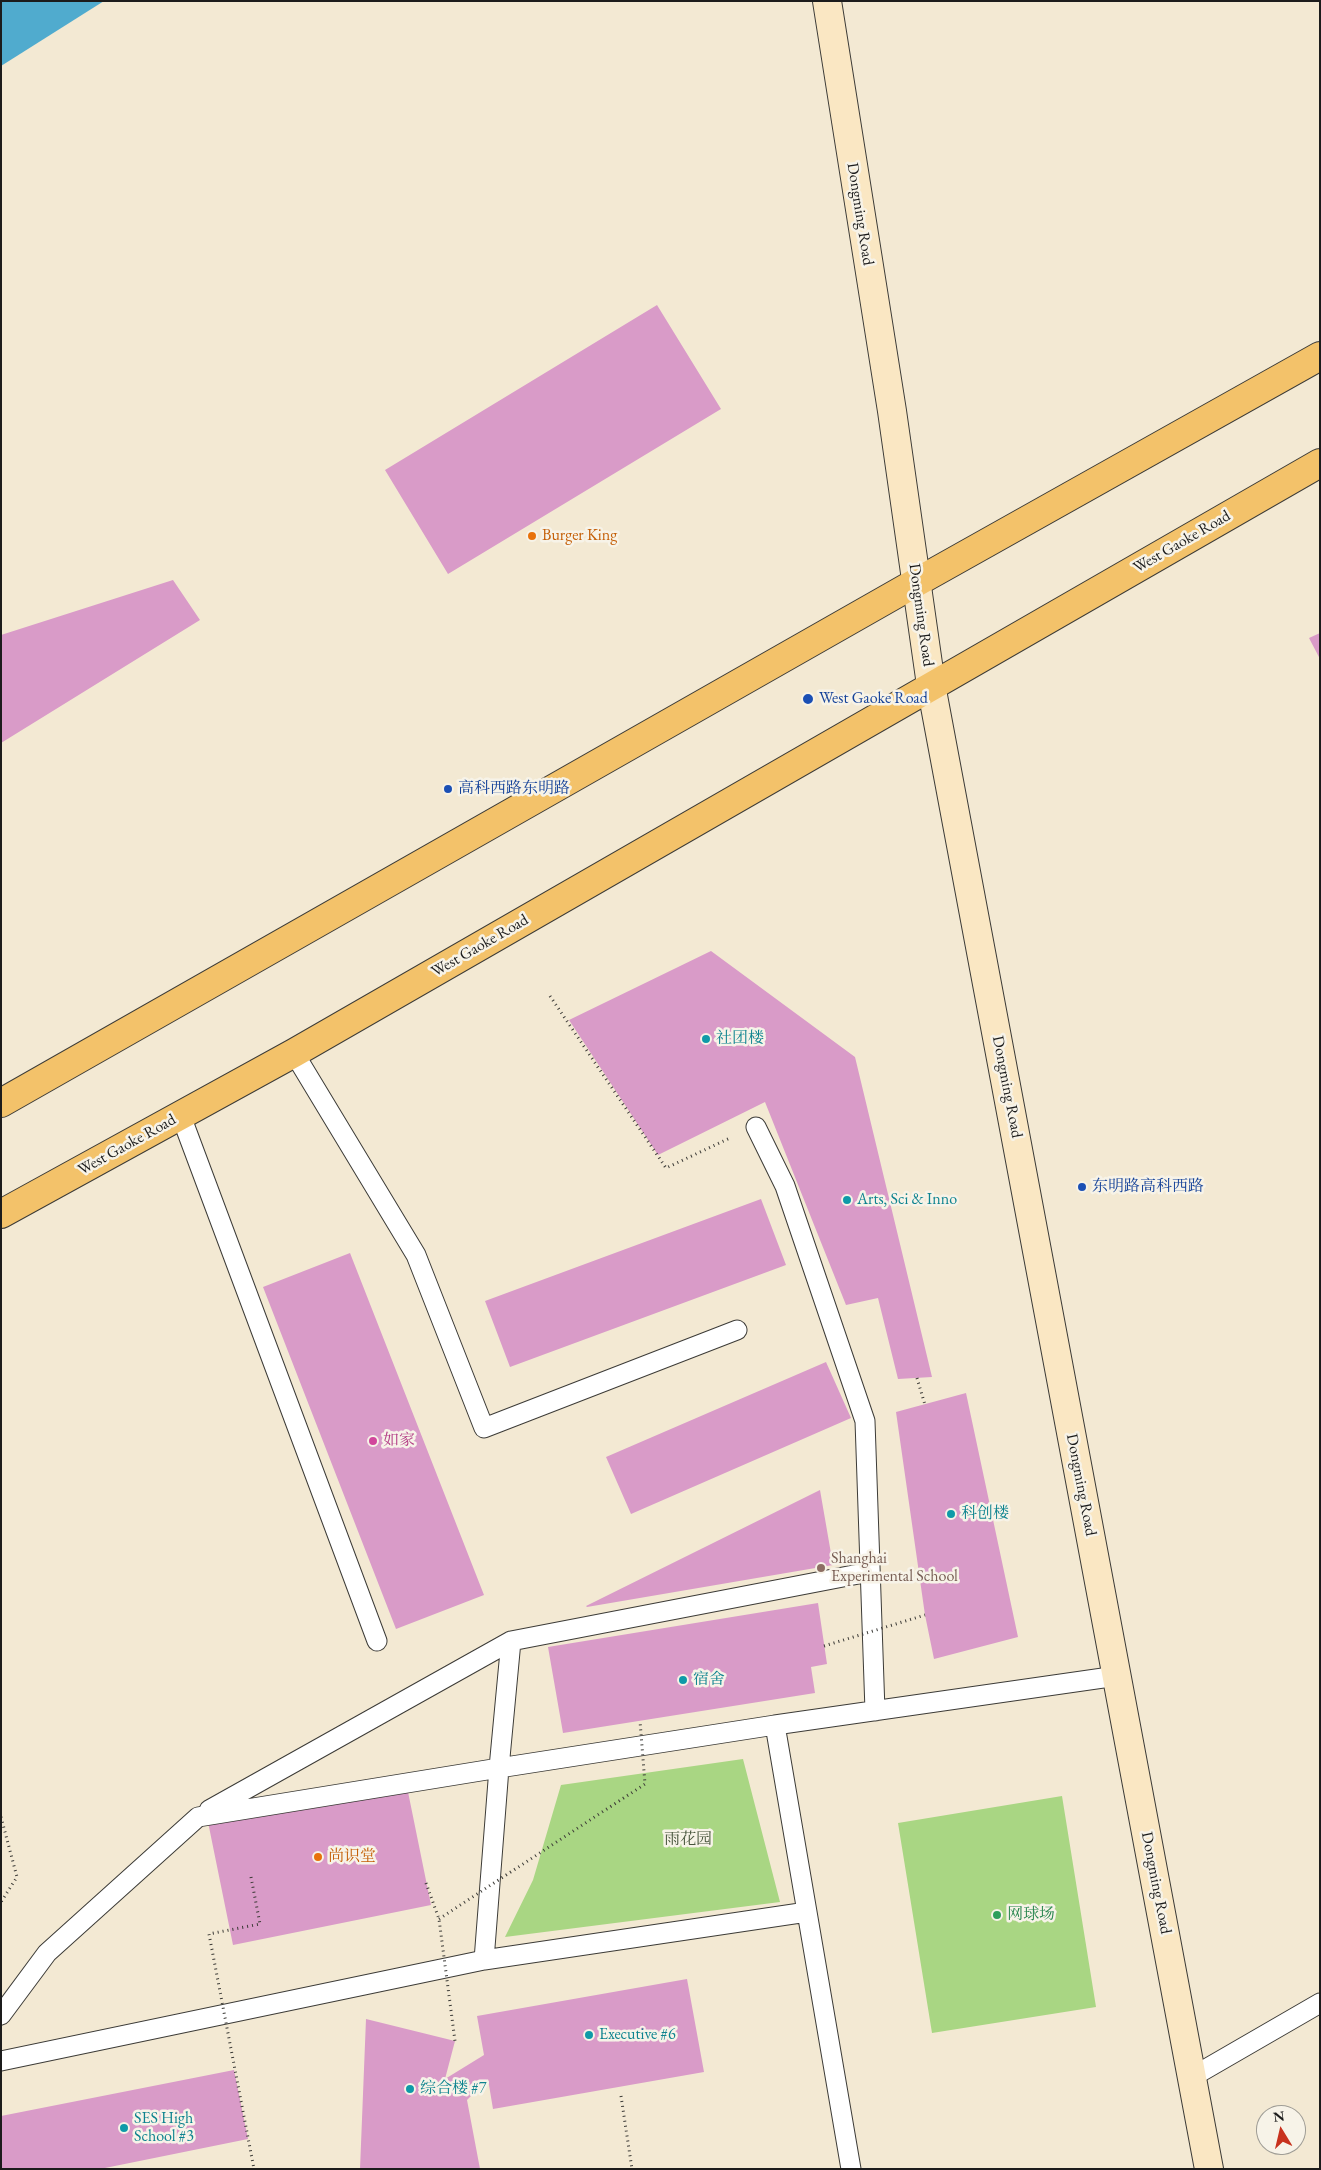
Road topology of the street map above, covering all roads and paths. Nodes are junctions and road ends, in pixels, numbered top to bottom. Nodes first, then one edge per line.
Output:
1 (827, 1) edge
2 (1320, 356) edge
3 (1320, 463) edge
4 (917, 582) junction
5 (931, 685) junction
6 (550, 996) dead end
7 (294, 1053) junction
8 (1, 1103) edge
9 (181, 1116) junction
10 (756, 1127) joint
11 (1, 1214) edge
12 (737, 1330) dead end
13 (917, 1378) dead end
14 (925, 1405) dead end
15 (869, 1572) junction
16 (925, 1615) dead end
17 (377, 1641) dead end
18 (511, 1641) junction
19 (824, 1646) dead end
20 (1117, 1676) junction
21 (875, 1711) junction
22 (640, 1721) dead end
23 (775, 1725) junction
24 (499, 1768) junction
25 (198, 1816) junction
26 (1, 1818) edge
27 (251, 1877) dead end
28 (426, 1883) dead end
29 (1, 1902) edge
30 (807, 1912) junction
31 (438, 1919) junction
32 (484, 1960) junction
33 (1320, 2003) edge
34 (1, 2015) edge
35 (455, 2040) dead end
36 (1, 2061) edge
37 (1192, 2078) junction
38 (621, 2096) dead end
39 (254, 2169) edge
40 (632, 2169) edge
41 (851, 2169) edge
42 (1209, 2169) edge

1 - 4 main road, Dongming Road
2 - 4 main road
3 - 5 main road, West Gaoke Road
4 - 5 main road, Dongming Road
4 - 8 main road
5 - 7 main road, West Gaoke Road
5 - 20 main road, Dongming Road
6 - 10 path
7 - 9 main road, West Gaoke Road
7 - 12 lane
9 - 11 main road, West Gaoke Road
9 - 17 lane
10 - 15 lane
13 - 14 path
15 - 18 lane
15 - 21 lane
16 - 19 path, bridge
18 - 24 lane
18 - 25 lane
20 - 21 lane
20 - 37 main road, Dongming Road
21 - 23 lane
22 - 31 path, bridge
23 - 24 lane
23 - 30 lane
24 - 25 lane
24 - 32 lane
25 - 34 lane
26 - 29 path
27 - 39 path, bridge
28 - 31 path, bridge
30 - 32 lane
30 - 41 lane
31 - 35 path, bridge
32 - 36 lane
33 - 37 lane
37 - 42 main road, Dongming Road
38 - 40 path

